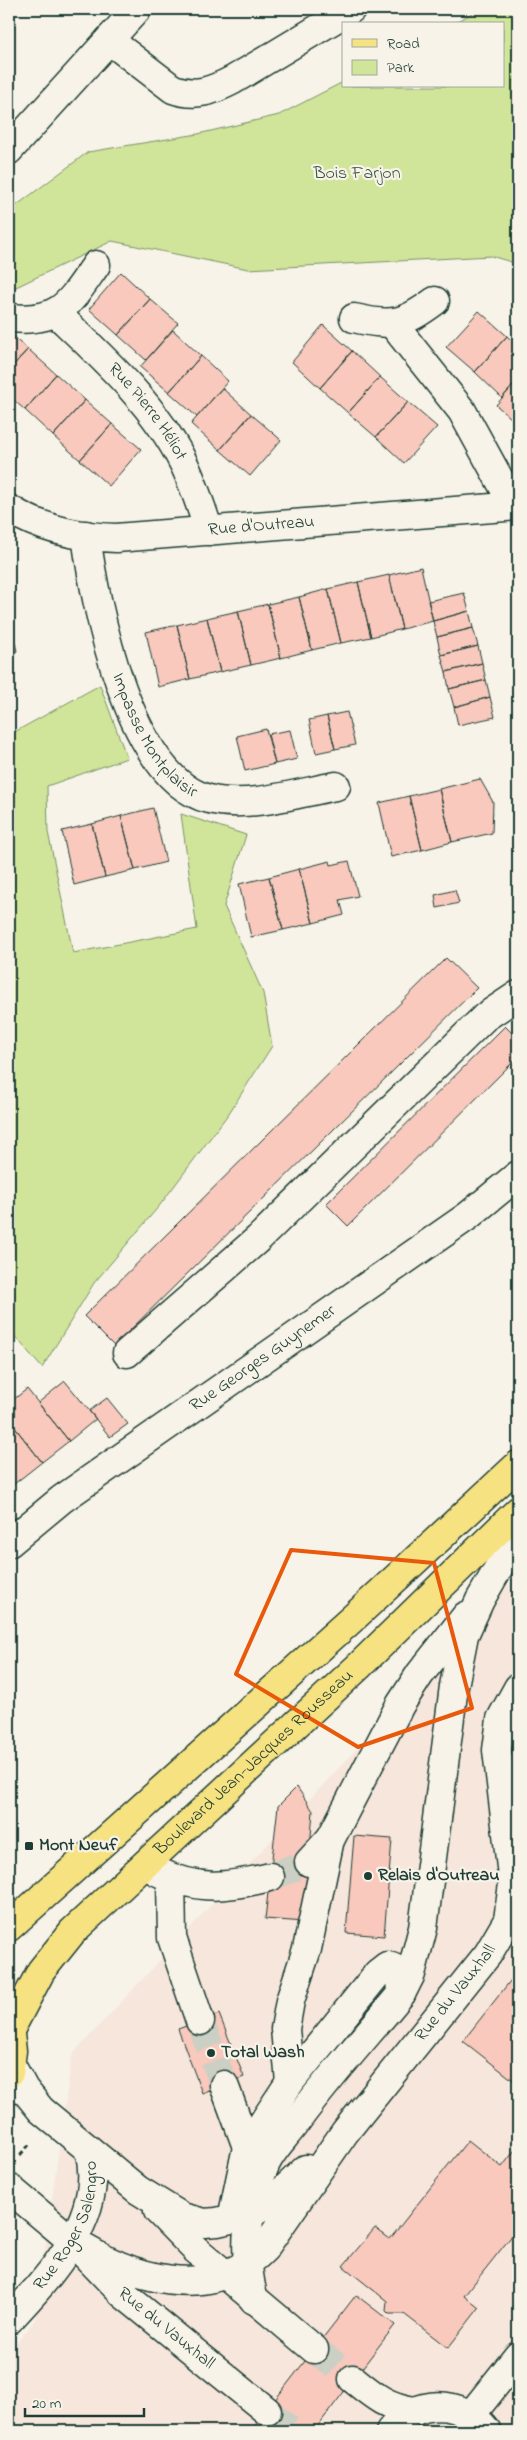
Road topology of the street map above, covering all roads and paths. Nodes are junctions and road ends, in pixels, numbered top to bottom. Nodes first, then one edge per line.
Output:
1 (136, 9) edge
2 (352, 9) edge
3 (109, 40) junction
4 (9, 150) edge
5 (96, 265) dead end
6 (436, 301) dead end
7 (56, 313) junction
8 (11, 318) dead end
9 (354, 318) dead end
10 (392, 323) junction
11 (516, 506) edge
12 (9, 509) edge
13 (209, 531) junction
14 (86, 535) junction
15 (336, 786) dead end
16 (518, 995) edge
17 (518, 1175) edge
18 (127, 1353) dead end
19 (518, 1465) edge
20 (518, 1511) edge
21 (518, 1534) edge
22 (9, 1543) edge
23 (480, 1600) junction
24 (518, 1688) edge
25 (331, 1838) junction
26 (309, 1862) tunnel mouth
27 (144, 1865) junction
28 (270, 1877) tunnel mouth
29 (172, 1878) junction
30 (9, 1927) edge
31 (401, 1994) junction
32 (200, 2021) tunnel mouth
33 (9, 2029) edge
34 (10, 2069) edge
35 (290, 2082) junction
36 (224, 2085) tunnel mouth
37 (345, 2132) junction
38 (32, 2141) dead end
39 (247, 2147) junction
40 (89, 2150) junction
41 (19, 2156) dead end
42 (9, 2188) edge
43 (138, 2190) junction
44 (240, 2218) junction
45 (71, 2240) junction
46 (236, 2270) junction
47 (9, 2320) edge
48 (314, 2349) tunnel mouth
49 (518, 2356) edge
50 (353, 2379) tunnel mouth
51 (267, 2411) tunnel mouth
52 (415, 2411) junction
53 (479, 2423) edge
54 (390, 2431) edge

1 - 3 street
2 - 3 street
3 - 4 street
5 - 7 street
6 - 10 street
7 - 8 street
7 - 13 street, Rue Pierre Héliot
9 - 10 street
10 - 11 street
11 - 13 street, Rue d'Outreau
12 - 14 street, Rue d'Outreau
13 - 14 street, Rue d'Outreau
14 - 15 street, Impasse Montplaisir
16 - 18 street
17 - 22 street, Rue Georges Guynemer
19 - 30 main road
20 - 27 main road, Boulevard Jean-Jacques Rousseau
21 - 23 street
23 - 25 street
23 - 31 street
24 - 37 street, Rue du Vauxhall
25 - 26 street
25 - 35 street
27 - 29 street
27 - 33 main road, Boulevard Jean-Jacques Rousseau
28 - 29 street
29 - 32 street
31 - 35 street
31 - 44 street
33 - 34 main road
34 - 40 street, Rue du Vauxhall
35 - 39 street
36 - 39 street
37 - 44 street, Rue du Vauxhall
37 - 46 street, Rue du Vauxhall
38 - 41 path
39 - 44 street
40 - 43 street, Rue du Vauxhall
40 - 45 street, Rue Roger Salengro
42 - 45 street, Rue du Vauxhall
43 - 44 street, Rue du Vauxhall
43 - 46 street, Rue du Vauxhall
44 - 46 street
45 - 46 street, Rue du Vauxhall
45 - 47 street, Rue Roger Salengro
45 - 51 street, Rue du Vauxhall
46 - 48 street, Rue du Vauxhall
49 - 53 street
50 - 52 street
52 - 53 street
52 - 54 street

